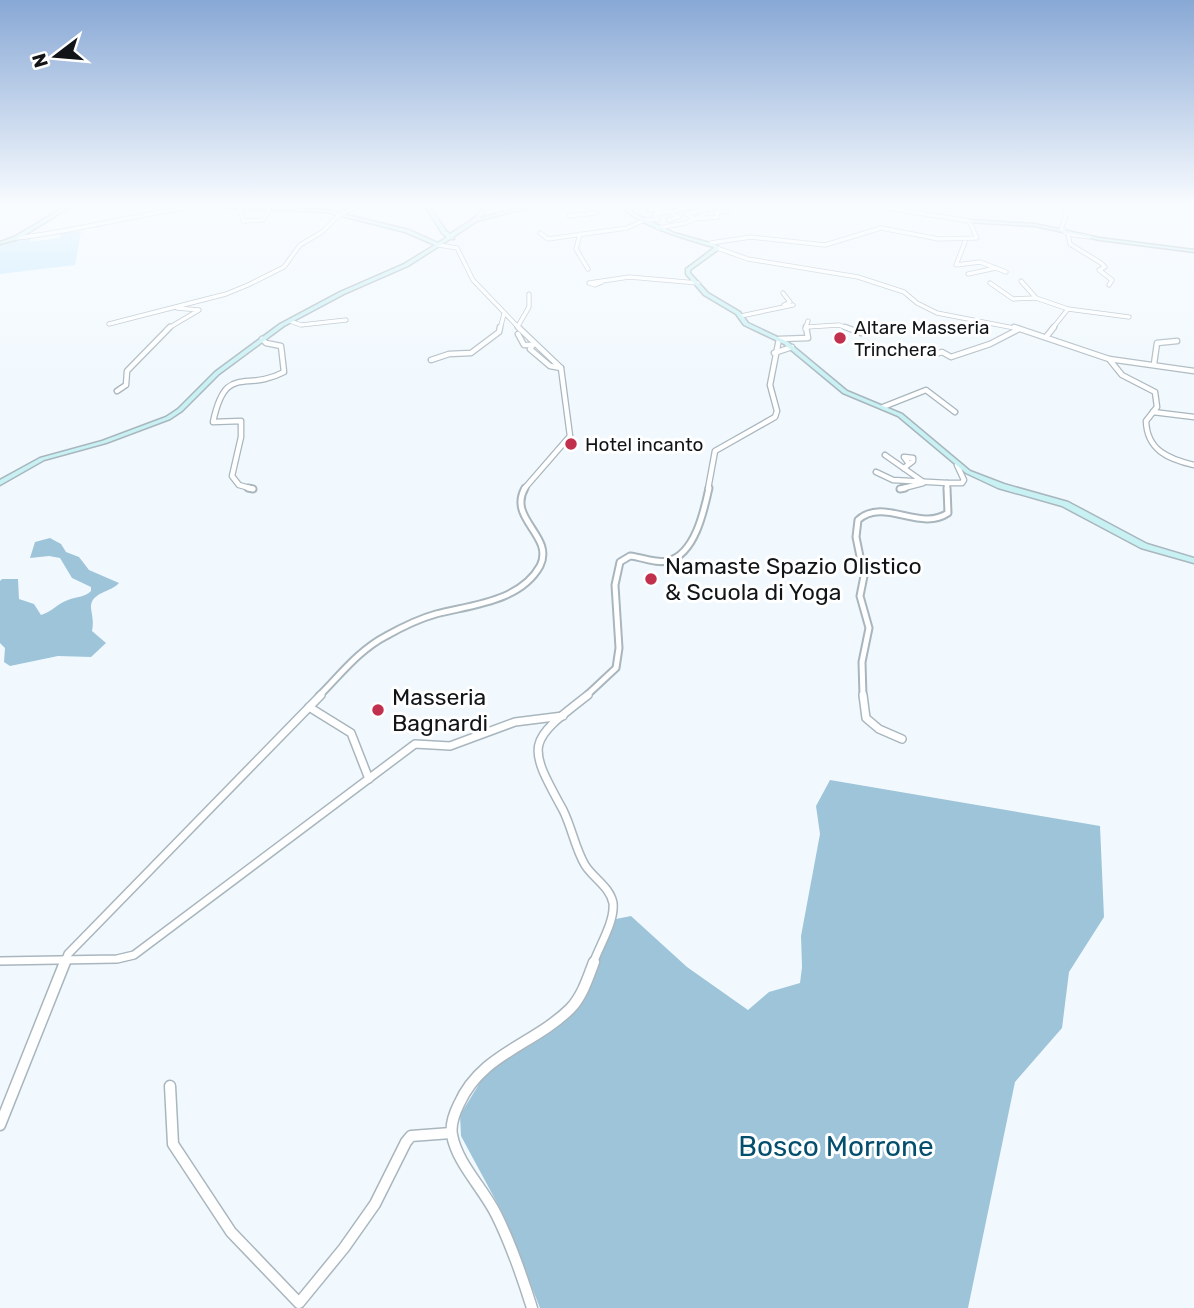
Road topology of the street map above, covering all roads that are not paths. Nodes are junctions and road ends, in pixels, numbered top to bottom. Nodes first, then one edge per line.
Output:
1 (285, 265) edge
2 (405, 265) edge
3 (465, 265) edge
4 (586, 265) edge
5 (693, 265) edge
6 (785, 265) edge
7 (988, 265) edge
8 (1104, 265) edge
9 (996, 268) junction
10 (588, 269) dead end
11 (1006, 272) dead end
12 (968, 274) dead end
13 (1021, 281) dead end
14 (602, 282) dead end
15 (990, 283) dead end
16 (698, 284) junction
17 (1108, 285) dead end
18 (783, 293) dead end
19 (529, 294) dead end
20 (1036, 298) junction
21 (793, 305) dead end
22 (783, 306) junction
23 (168, 307) junction
24 (1068, 309) junction
25 (504, 314) junction
26 (741, 316) junction
27 (1129, 317) dead end
28 (346, 320) dead end
29 (290, 321) junction
30 (109, 324) dead end
31 (518, 326) junction
32 (1019, 329) junction
33 (861, 333) dead end
34 (518, 334) dead end
35 (1046, 337) junction
36 (262, 339) junction
37 (779, 339) junction
38 (1177, 341) dead end
39 (792, 349) junction
40 (775, 352) junction
41 (932, 355) dead end
42 (1109, 359) junction
43 (431, 360) dead end
44 (1154, 364) junction
45 (561, 368) junction
46 (1194, 370) edge
47 (117, 391) dead end
48 (883, 407) junction
49 (955, 412) dead end
50 (1153, 412) junction
51 (1194, 417) edge
52 (886, 455) dead end
53 (957, 465) junction
54 (1194, 465) edge
55 (876, 471) dead end
56 (925, 481) junction
57 (0, 483) edge
58 (947, 483) junction
59 (253, 489) dead end
60 (900, 489) dead end
61 (1194, 561) edge
62 (309, 707) junction
63 (563, 716) junction
64 (902, 739) dead end
65 (369, 779) junction
66 (66, 959) junction
67 (0, 961) edge
68 (170, 1086) dead end
69 (0, 1125) edge
70 (451, 1133) junction
71 (532, 1308) edge

1 - 23 street
2 - 29 main road
3 - 25 street
4 - 10 street
5 - 16 main road
6 - 32 street
7 - 9 street
8 - 17 street
9 - 11 street
9 - 12 street
13 - 20 street
14 - 16 street
15 - 20 street
16 - 26 main road
18 - 22 street
19 - 31 street
20 - 24 street
21 - 22 street
22 - 26 street
23 - 30 street
23 - 47 street
24 - 27 street
24 - 35 street
25 - 31 street
25 - 43 street
26 - 37 main road
28 - 29 street
29 - 36 main road
31 - 45 street
32 - 35 street
32 - 41 street
33 - 37 street
34 - 45 street
35 - 42 street
36 - 57 main road
36 - 59 street
37 - 39 main road
37 - 40 street
38 - 44 street
39 - 40 street
39 - 48 main road
40 - 63 street
42 - 44 street
42 - 50 street
44 - 46 street
45 - 62 street
48 - 49 street
48 - 53 main road
50 - 51 street
50 - 54 street
52 - 56 street
53 - 58 street
53 - 61 main road
55 - 56 street
56 - 58 street
56 - 60 street
58 - 64 street
62 - 65 street
62 - 66 street
63 - 65 street
63 - 70 street
65 - 66 street
66 - 67 street
66 - 69 street
68 - 70 street
70 - 71 street

